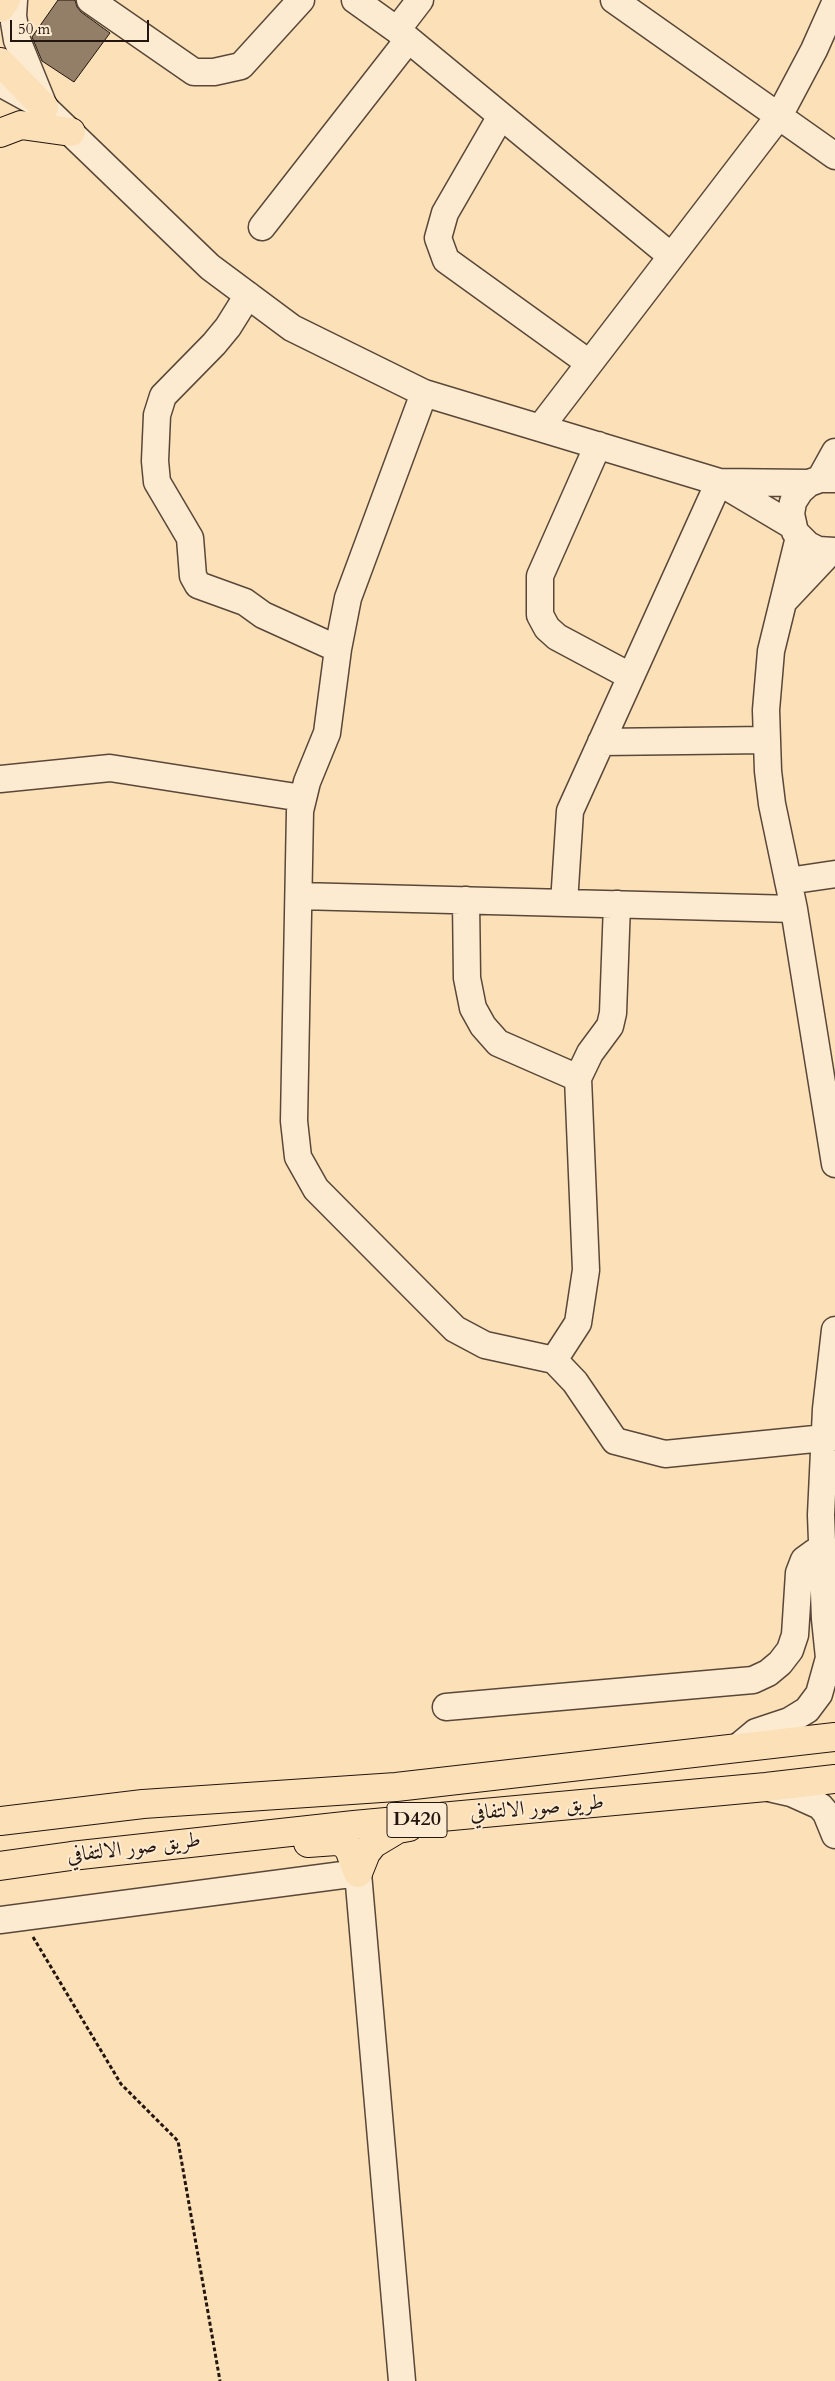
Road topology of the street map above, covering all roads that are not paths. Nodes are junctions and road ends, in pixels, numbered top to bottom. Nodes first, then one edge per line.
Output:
1 (6, 0) edge
2 (14, 0) edge
3 (90, 0) edge
4 (301, 0) edge
5 (355, 0) edge
6 (420, 0) edge
7 (614, 0) edge
8 (835, 3) edge
9 (0, 8) edge
10 (403, 35) junction
11 (0, 62) edge
12 (0, 83) edge
13 (44, 107) junction
14 (501, 116) junction
15 (778, 116) junction
16 (0, 132) edge
17 (71, 132) junction
18 (835, 156) edge
19 (262, 227) dead end
20 (671, 256) junction
21 (248, 295) junction
22 (589, 363) junction
23 (424, 393) junction
24 (540, 428) junction
25 (598, 446) junction
26 (835, 452) edge
27 (821, 481) edge
28 (719, 482) junction
29 (796, 532) junction
30 (833, 551) edge
31 (781, 605) junction
32 (338, 649) junction
33 (630, 676) junction
34 (767, 740) junction
35 (601, 742) junction
36 (0, 779) edge
37 (302, 798) junction
38 (835, 874) edge
39 (788, 881) junction
40 (299, 896) junction
41 (466, 900) junction
42 (564, 903) junction
43 (618, 904) junction
44 (794, 909) junction
45 (578, 1078) junction
46 (835, 1164) edge
47 (835, 1330) edge
48 (554, 1360) junction
49 (829, 1438) edge
50 (828, 1551) edge
51 (796, 1618) junction
52 (830, 1619) edge
53 (832, 1666) edge
54 (446, 1707) dead end
55 (835, 1737) edge
56 (738, 1747) junction
57 (835, 1779) edge
58 (766, 1787) junction
59 (467, 1816) junction
60 (9, 1818) edge
61 (835, 1835) edge
62 (192, 1842) junction
63 (0, 1866) edge
64 (358, 1873) junction
65 (10, 1918) edge
66 (402, 2381) edge

1 - 9 main road
2 - 13 street
3 - 4 street
5 - 10 street
6 - 10 street
7 - 15 street
8 - 15 street
10 - 14 street
10 - 19 street
11 - 13 main road
12 - 13 street
13 - 17 street
14 - 20 street
14 - 22 street
15 - 18 street
15 - 20 street
16 - 17 main road
17 - 21 street
20 - 22 street
21 - 23 street
21 - 32 street
22 - 24 street
23 - 24 street
23 - 32 street
24 - 25 street
25 - 28 street
25 - 33 street
26 - 27 street
27 - 28 street
27 - 29 street
28 - 29 street
28 - 33 street
29 - 30 street
29 - 31 street
30 - 31 street
31 - 34 street
32 - 37 street
33 - 35 street
34 - 35 street
34 - 39 street
35 - 42 street
36 - 37 street
37 - 40 street
38 - 39 street
39 - 44 street
40 - 41 street
40 - 48 street
41 - 42 street
41 - 45 street
42 - 43 street
43 - 44 street
43 - 45 street
44 - 46 street
45 - 48 street
47 - 49 street
48 - 49 street
49 - 50 street
50 - 51 street
50 - 52 street
51 - 52 street
51 - 54 street
52 - 53 street
53 - 56 street
55 - 56 main road, طريق صور الالتفافي / D420
56 - 60 main road, طريق صور الالتفافي / D420
57 - 58 main road, طريق صور الالتفافي / D420
58 - 59 main road, طريق صور الالتفافي / D420
58 - 61 street
59 - 62 main road, طريق صور الالتفافي / D420
59 - 64 main road
62 - 63 main road, طريق صور الالتفافي / D420
62 - 64 main road
64 - 65 street
64 - 66 street

